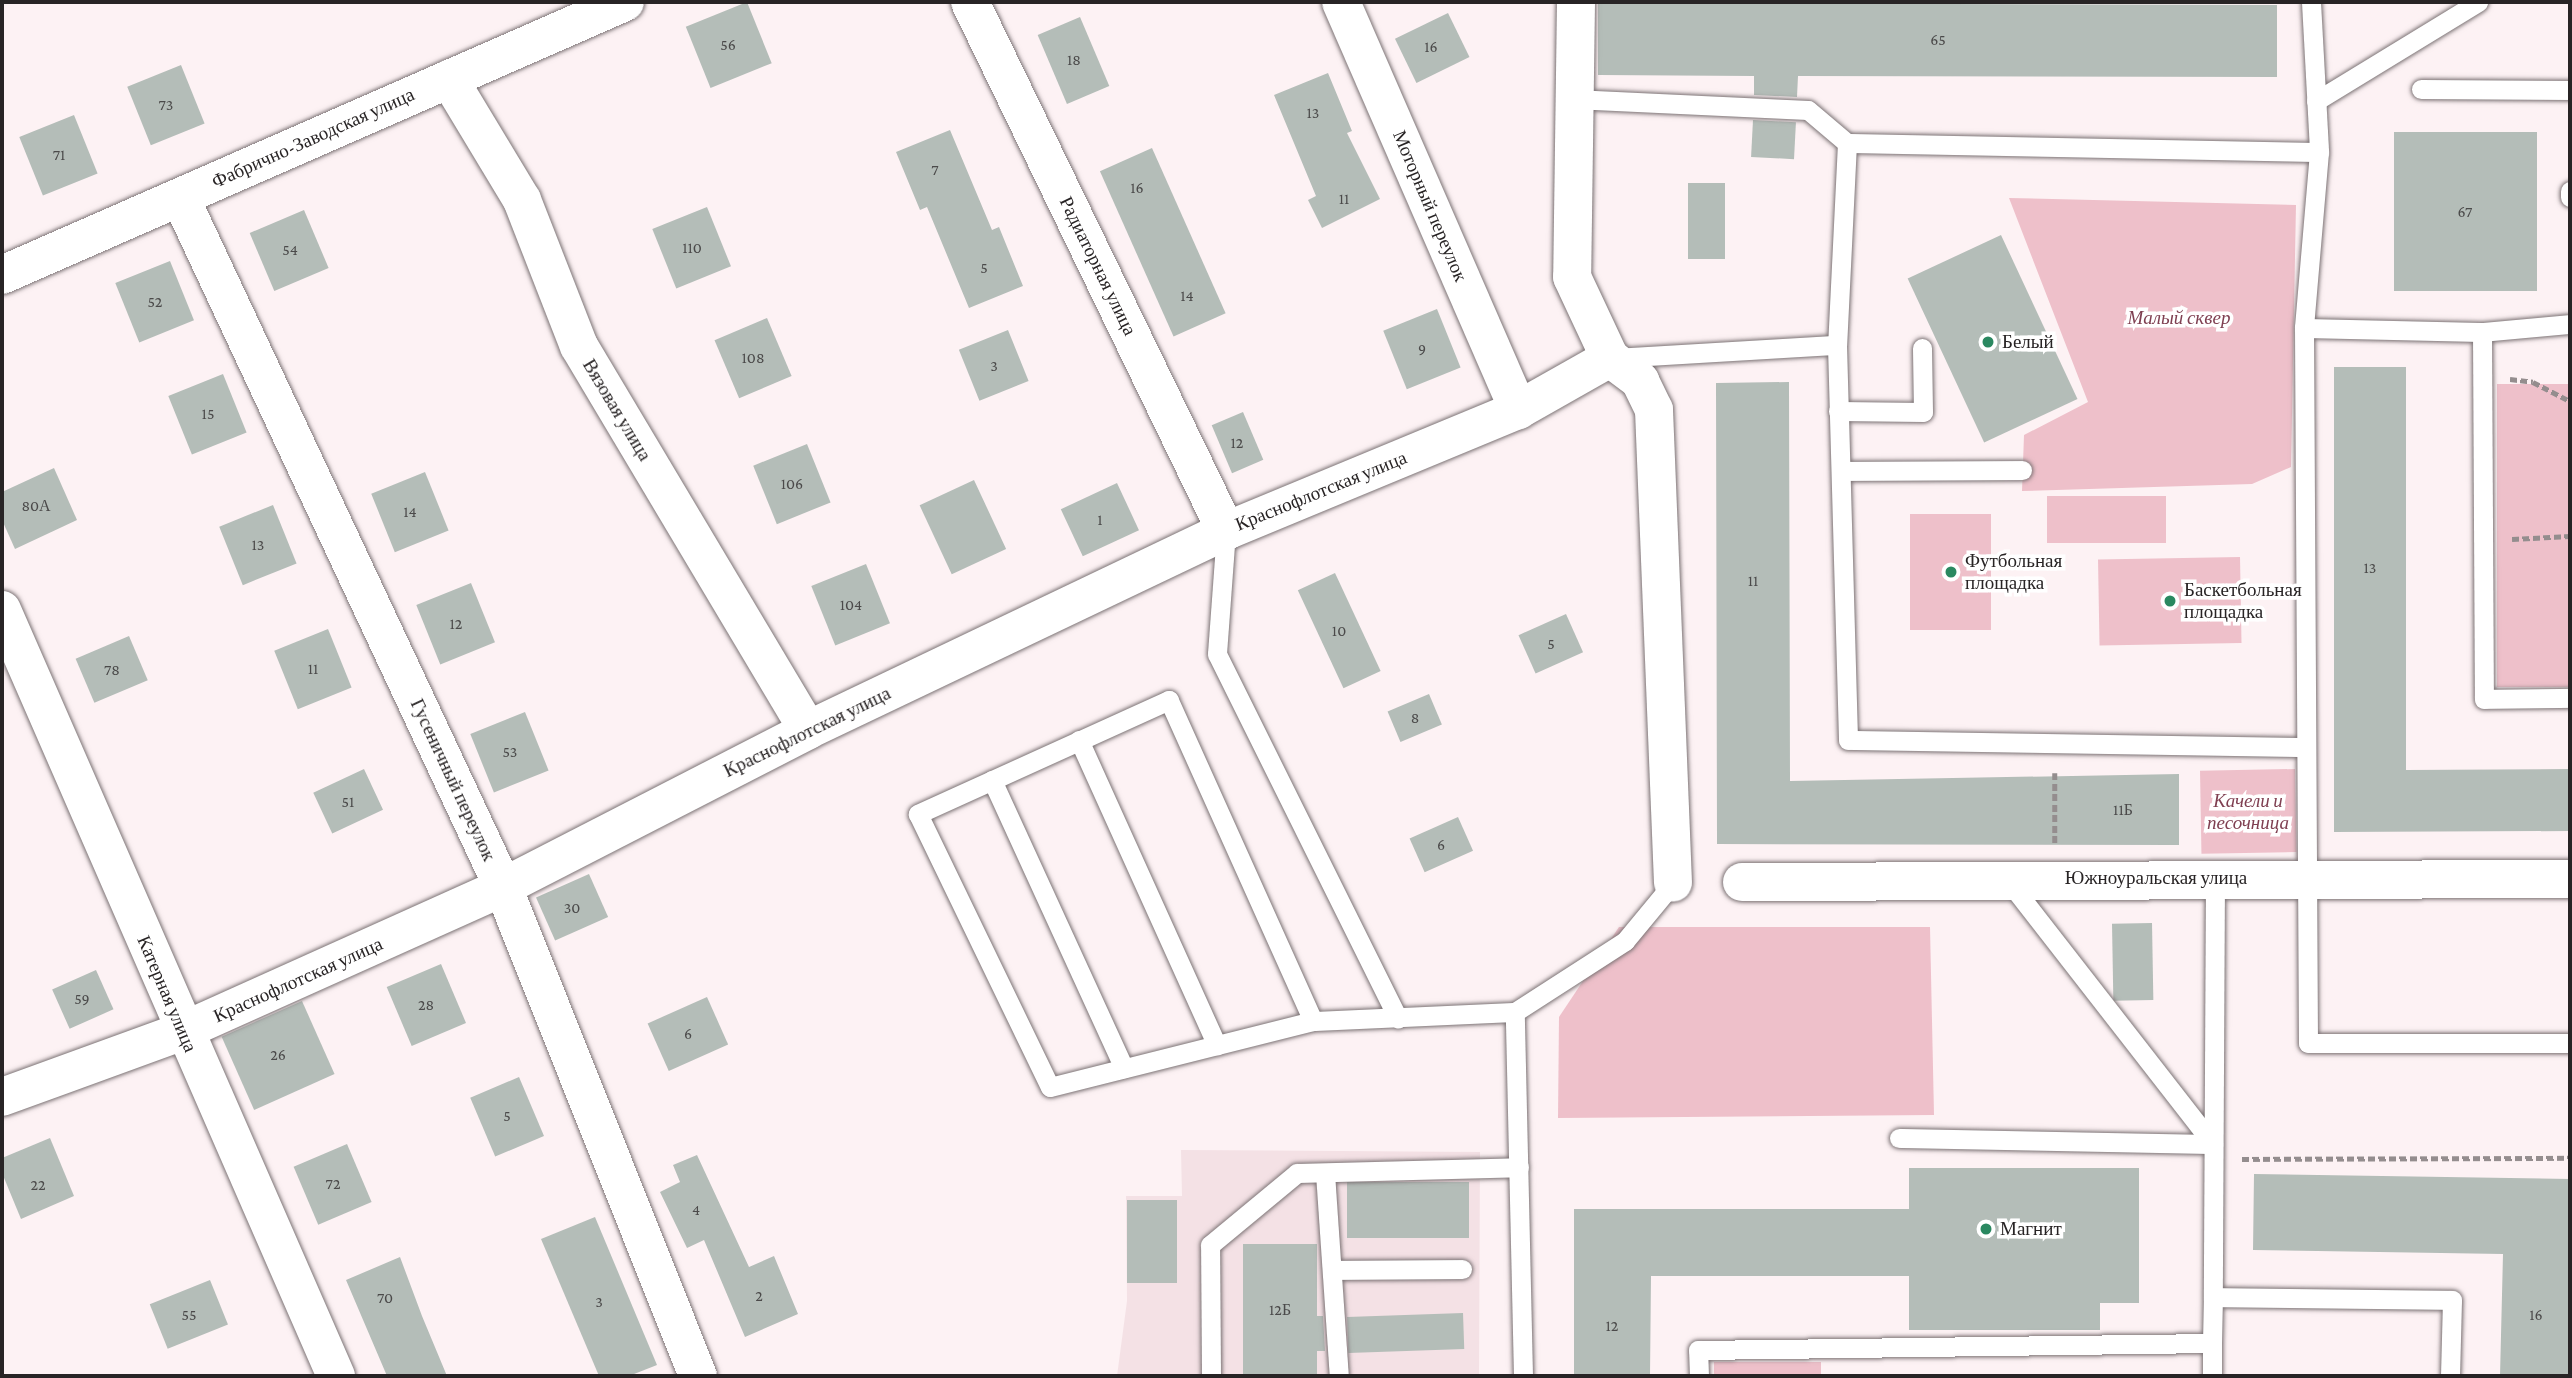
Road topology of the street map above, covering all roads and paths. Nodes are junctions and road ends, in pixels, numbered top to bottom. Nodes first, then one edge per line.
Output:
1 (625, 2) edge
2 (970, 2) edge
3 (1341, 2) edge
4 (1576, 2) edge
5 (2311, 2) edge
6 (2478, 2) edge
7 (449, 79) junction
8 (2421, 89) dead end
9 (2570, 90) edge
10 (1573, 99) junction
11 (2316, 101) junction
12 (1847, 143) junction
13 (2319, 152) junction
14 (2570, 191) edge
15 (180, 197) junction
16 (2570, 197) edge
17 (2, 275) edge
18 (2570, 324) edge
19 (2304, 328) junction
20 (2482, 332) junction
21 (1837, 345) junction
22 (1922, 348) dead end
23 (1610, 358) junction
24 (2482, 376) junction
25 (2570, 401) edge
26 (1518, 410) junction
27 (1838, 411) junction
28 (2021, 470) dead end
29 (1843, 471) junction
30 (1226, 531) junction
31 (2570, 536) edge
32 (2483, 540) junction
33 (2, 610) edge
34 (2570, 698) edge
35 (808, 730) junction
36 (1079, 740) junction
37 (2055, 744) junction
38 (2304, 747) junction
39 (992, 780) junction
40 (2305, 877) junction
41 (2005, 878) junction
42 (2055, 878) junction
43 (2215, 878) junction
44 (2570, 879) edge
45 (1742, 882) dead end
46 (1673, 883) joint
47 (503, 887) junction
48 (1516, 1012) junction
49 (1398, 1019) junction
50 (1313, 1021) junction
51 (183, 1031) junction
52 (2570, 1043) edge
53 (1217, 1045) junction
54 (1124, 1068) junction
55 (2, 1097) edge
56 (1899, 1138) dead end
57 (2213, 1151) junction
58 (2570, 1158) edge
59 (1519, 1167) junction
60 (1325, 1172) junction
61 (1462, 1269) dead end
62 (1332, 1270) junction
63 (2213, 1297) junction
64 (2212, 1343) junction
65 (336, 1376) edge
66 (698, 1376) edge
67 (1210, 1376) edge
68 (1339, 1376) edge
69 (1523, 1376) edge
70 (1699, 1376) edge
71 (2212, 1376) edge
72 (2450, 1376) edge

1 - 7 street, Фабрично-Заводская улица
2 - 30 street, Радиаторная улица
3 - 26 street, Моторный переулок
4 - 10 street
5 - 11 lane
6 - 11 lane
7 - 15 street, Фабрично-Заводская улица
7 - 35 street, Вязовая улица
8 - 9 lane
10 - 12 lane
10 - 23 street
11 - 13 lane
12 - 13 lane
12 - 21 lane
13 - 19 lane
14 - 16 lane
15 - 17 street, Фабрично-Заводская улица
15 - 47 street, Гусеничный переулок
18 - 20 lane
19 - 20 lane
19 - 38 lane
20 - 24 lane
21 - 23 lane
21 - 27 lane
22 - 27 lane
23 - 26 street, Краснофлотская улица
23 - 46 street
24 - 25 path
24 - 32 lane
26 - 30 street, Краснофлотская улица
27 - 29 lane
28 - 29 lane
29 - 37 lane
30 - 35 street, Краснофлотская улица
30 - 49 lane
31 - 32 path
32 - 34 lane
33 - 51 street, Катерная улица
35 - 47 street, Краснофлотская улица
36 - 39 lane
36 - 50 lane
36 - 53 lane
37 - 38 lane
37 - 42 path
38 - 40 lane
39 - 54 lane
39 - 54 lane
40 - 43 street, Южноуральская улица
40 - 44 street, Южноуральская улица
40 - 52 lane
41 - 42 street, Южноуральская улица
41 - 45 street, Южноуральская улица
41 - 57 lane
42 - 43 street, Южноуральская улица
43 - 57 lane
46 - 48 lane
47 - 51 street, Краснофлотская улица
47 - 66 street, Гусеничный переулок
48 - 49 lane
48 - 59 lane
49 - 50 lane
50 - 53 lane
51 - 55 street, Краснофлотская улица
51 - 65 street, Катерная улица
53 - 54 lane
56 - 57 lane
57 - 58 path
57 - 63 lane
59 - 60 lane
59 - 69 lane
60 - 62 lane
60 - 67 lane
61 - 62 lane
62 - 68 lane
63 - 64 lane
63 - 72 lane
64 - 70 lane
64 - 71 lane

